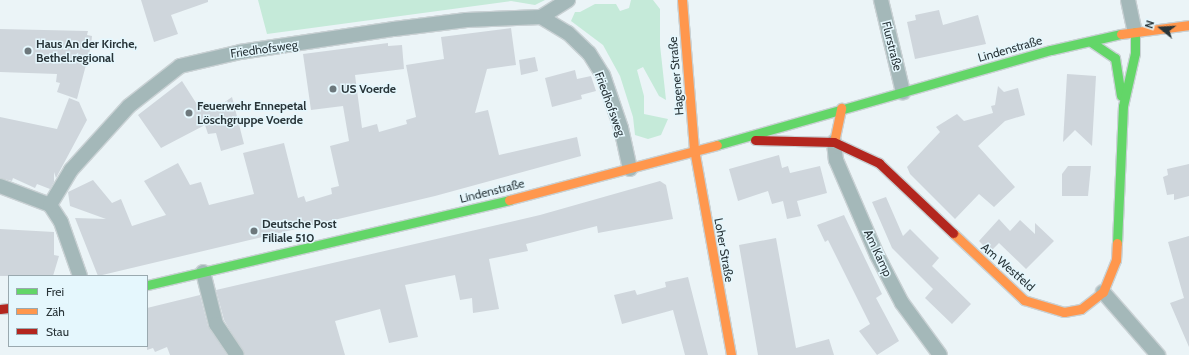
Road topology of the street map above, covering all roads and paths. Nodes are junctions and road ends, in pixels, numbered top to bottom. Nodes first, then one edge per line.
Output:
1 (568, 0) edge
2 (881, 0) edge
3 (1128, 0) edge
4 (680, 3) edge
5 (540, 17) junction
6 (1189, 25) edge
7 (1135, 32) junction
8 (1092, 42) junction
9 (903, 92) junction
10 (1123, 106) junction
11 (841, 108) junction
12 (741, 140) junction
13 (834, 142) junction
14 (694, 149) junction
15 (630, 169) junction
16 (0, 186) edge
17 (50, 205) junction
18 (204, 272) junction
19 (80, 275) edge
20 (148, 285) edge
21 (1103, 292) junction
22 (237, 355) edge
23 (731, 355) edge
24 (940, 355) edge
25 (1158, 355) edge

1 - 5 street, Friedhofsweg
2 - 9 street, Flurstraße
3 - 7 street
4 - 14 main road, Hagener Straße
5 - 15 street, Friedhofsweg
5 - 17 street, Friedhofsweg
6 - 7 main road, Lindenstraße
7 - 8 main road, Lindenstraße
7 - 10 main road
8 - 9 main road, Lindenstraße
8 - 10 main road
9 - 11 main road, Lindenstraße
10 - 21 main road
11 - 12 main road, Lindenstraße
11 - 13 main road
12 - 13 main road, Am Westfeld
12 - 14 main road, Lindenstraße
13 - 21 main road, Am Westfeld
13 - 24 street, Am Kamp
14 - 15 main road, Lindenstraße
14 - 23 main road, Loher Straße
15 - 18 main road, Lindenstraße
16 - 17 street
17 - 19 street
18 - 20 main road, Lindenstraße
18 - 22 street
21 - 25 street

